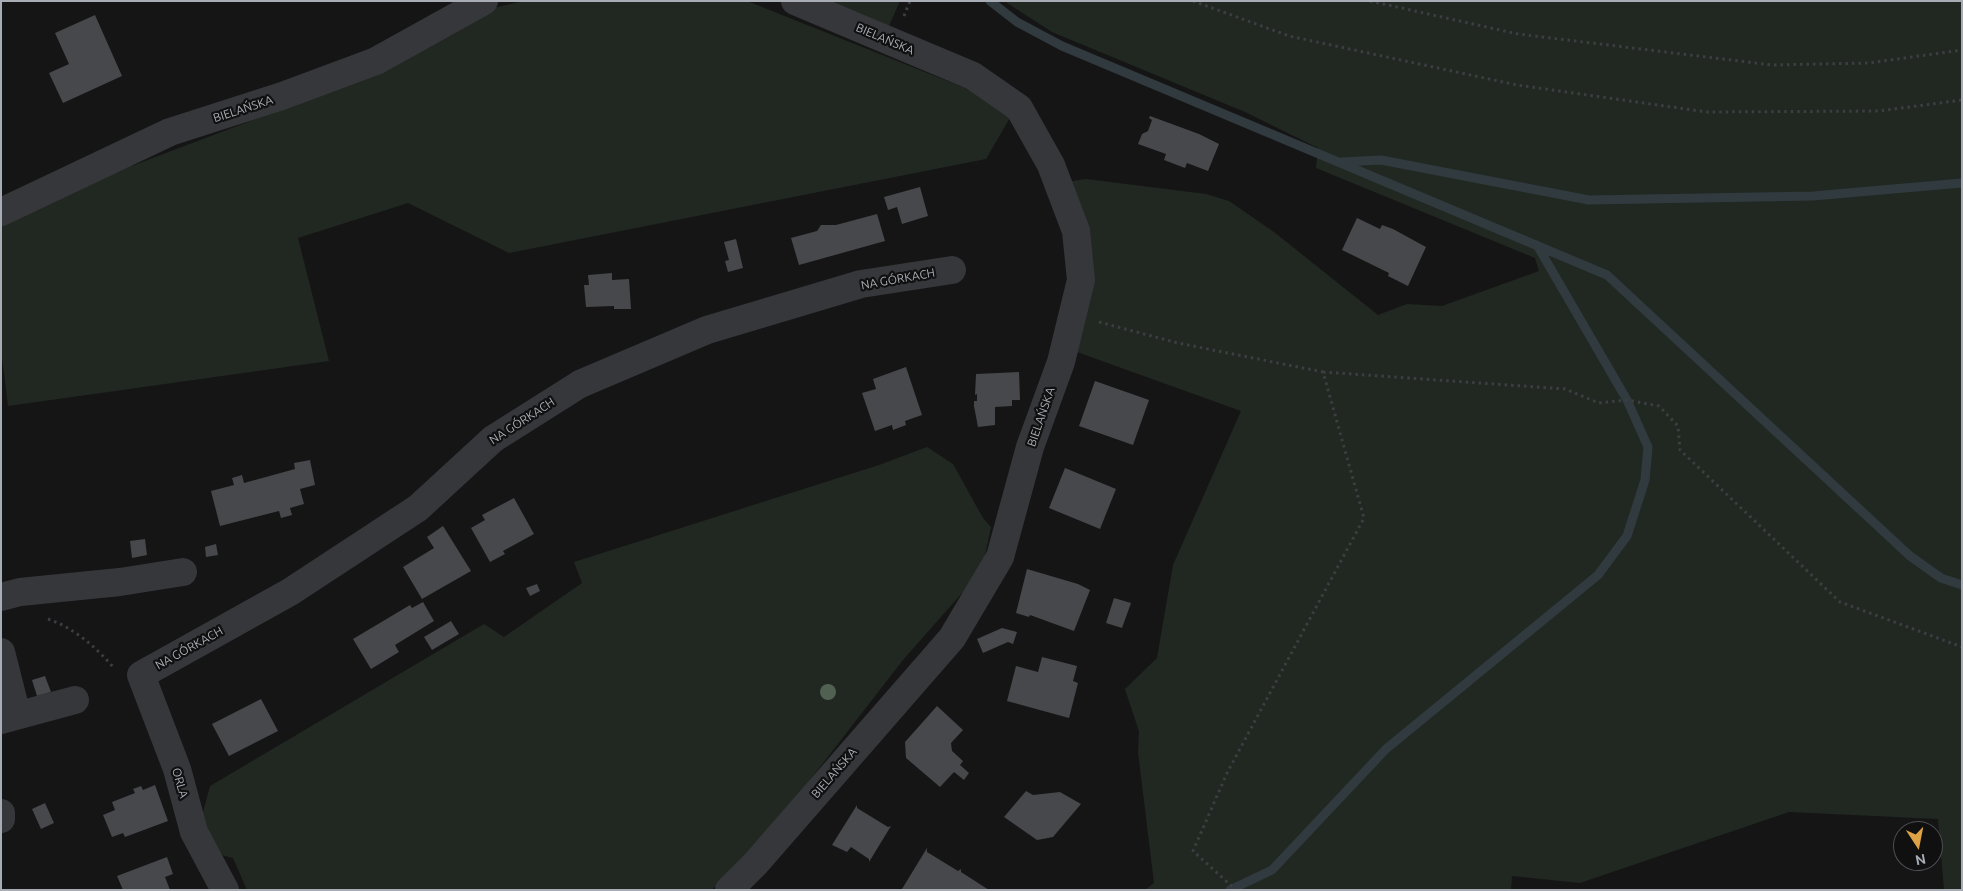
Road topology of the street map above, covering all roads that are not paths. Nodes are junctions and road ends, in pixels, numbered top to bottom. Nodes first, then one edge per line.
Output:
1 (484, 1) edge
2 (796, 1) edge
3 (1, 212) edge
4 (952, 270) dead end
5 (183, 572) dead end
6 (1, 597) edge
7 (1, 652) edge
8 (130, 674) joint
9 (75, 700) dead end
10 (9, 718) edge
11 (1, 813) edge
12 (1, 819) edge
13 (224, 890) edge
14 (729, 890) edge

1 - 3 street, BIELAŃSKA
2 - 14 street, BIELAŃSKA
4 - 8 street, NA GÓRKACH
5 - 6 street
7 - 10 street
8 - 13 street, ORLA
9 - 10 street
11 - 12 street

